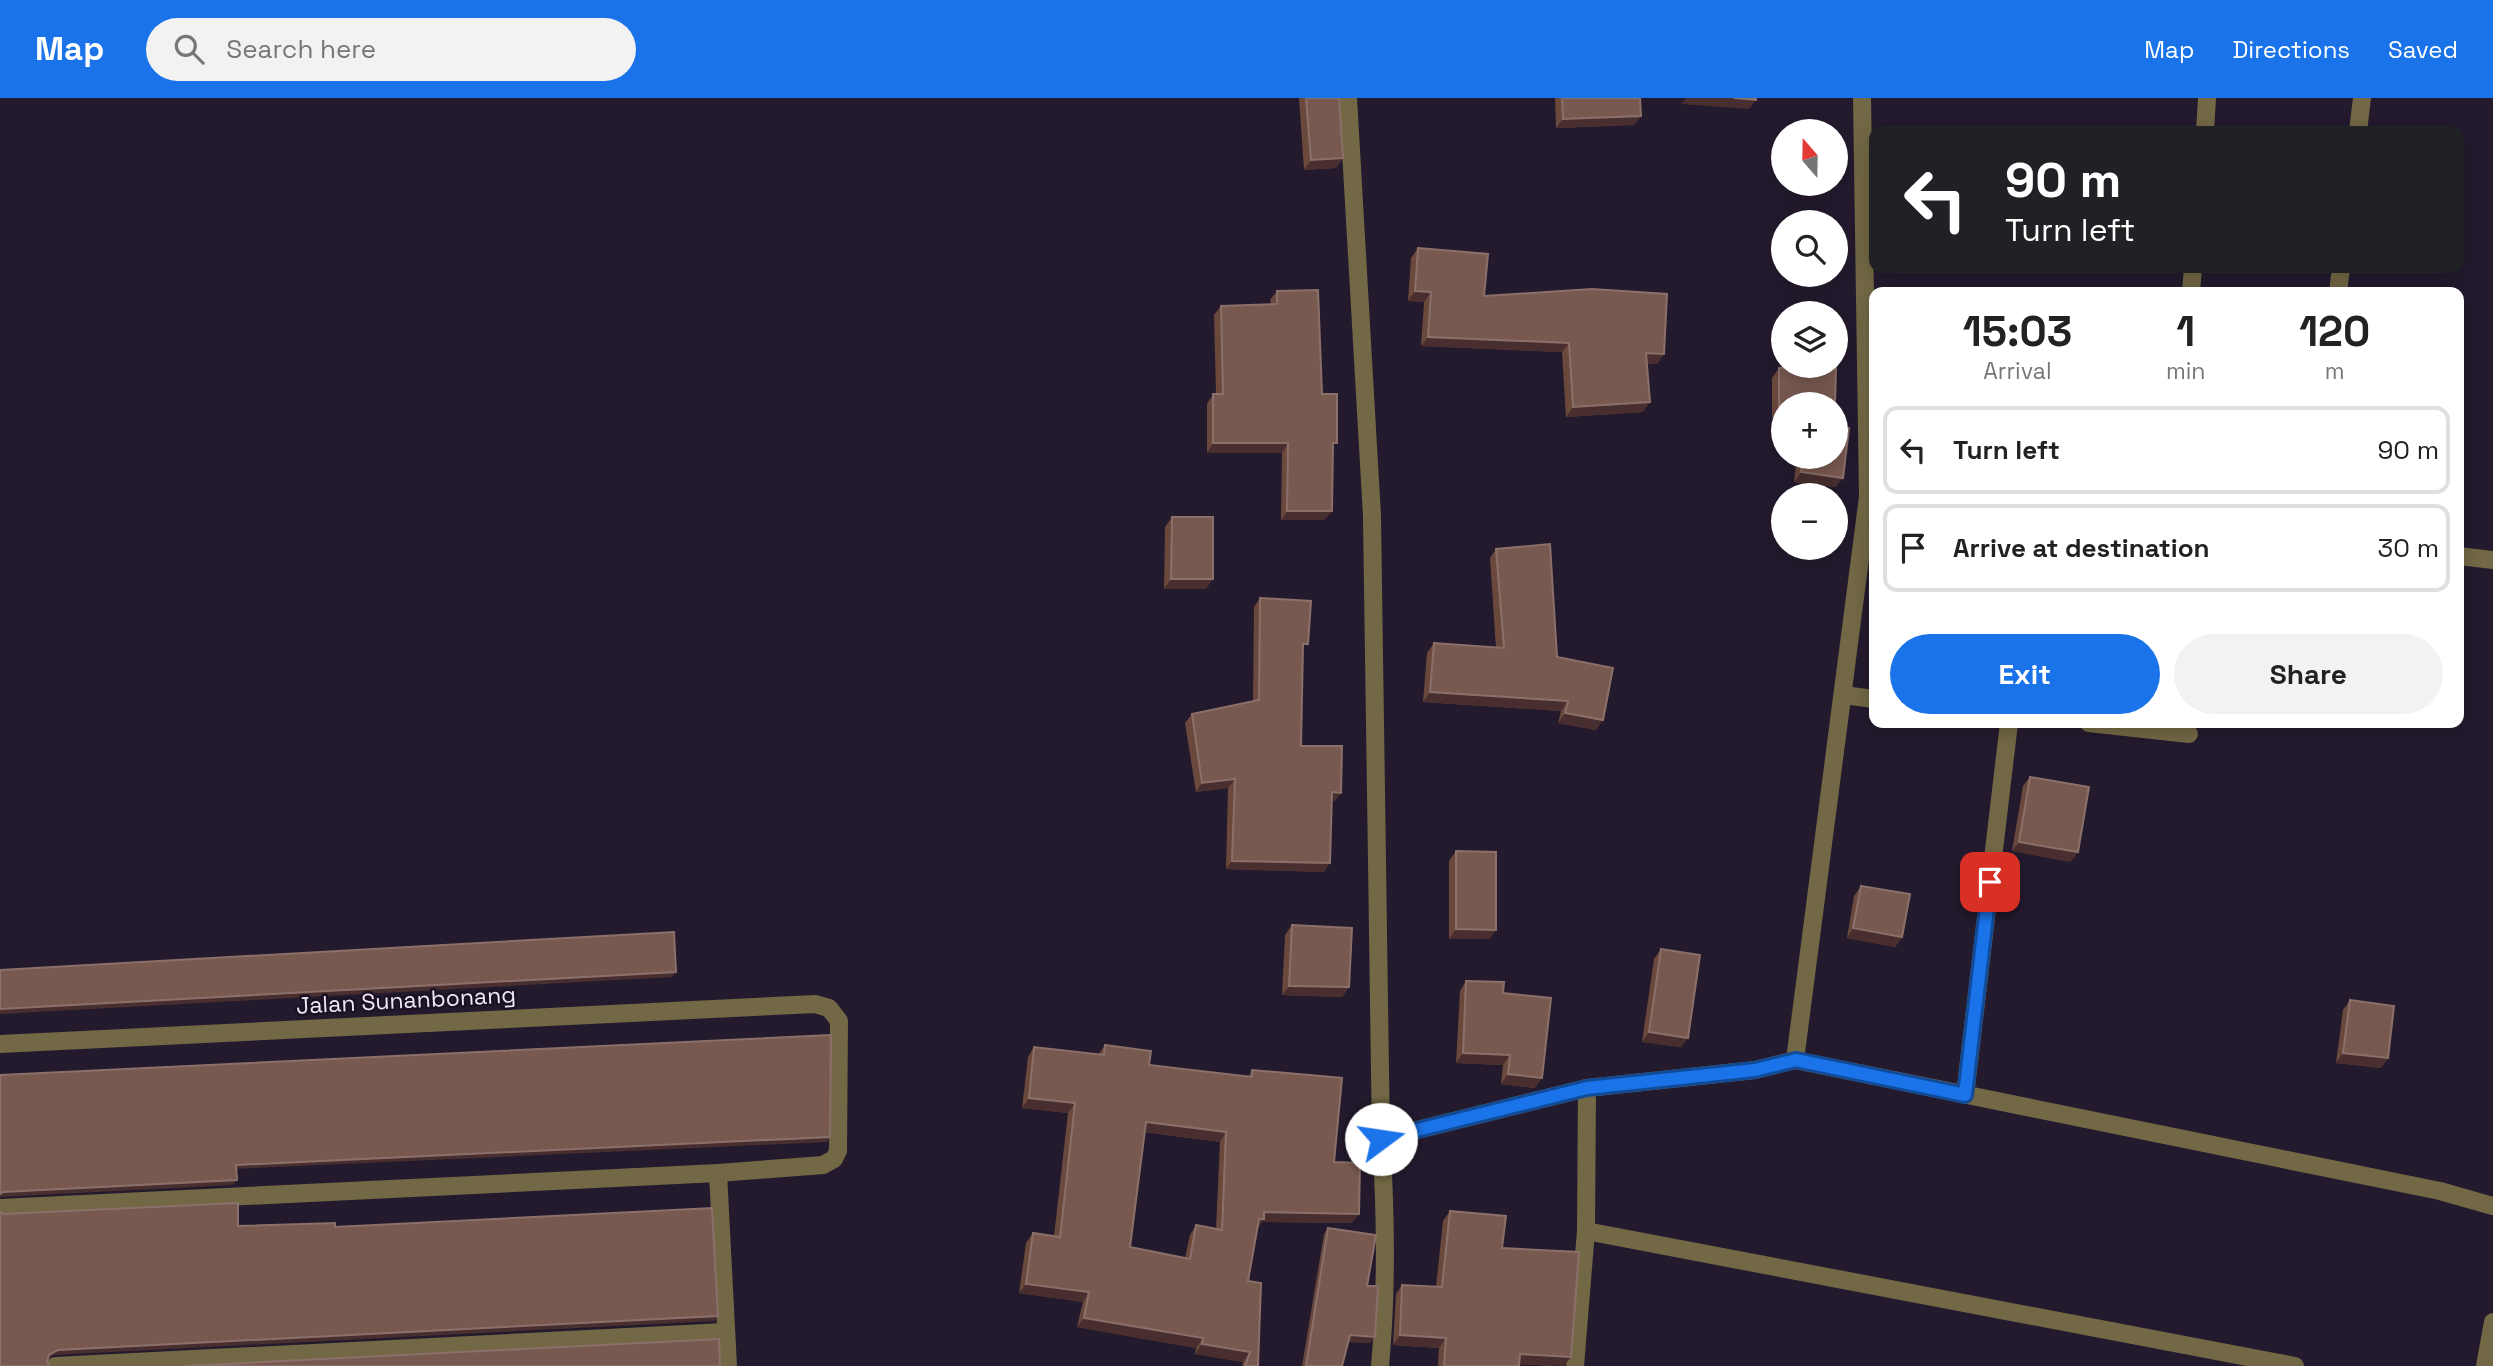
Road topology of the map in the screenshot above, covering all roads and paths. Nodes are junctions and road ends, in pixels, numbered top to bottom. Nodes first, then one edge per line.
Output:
1 (1348, 98) edge
2 (1862, 98) edge
3 (2207, 98) edge
4 (2362, 98) edge
5 (2204, 126) edge
6 (2359, 126) edge
7 (1869, 408) edge
8 (1869, 511) edge
9 (2464, 557) edge
10 (2493, 560) edge
11 (1843, 695) junction
12 (1869, 698) edge
13 (2008, 728) edge
14 (2134, 728) edge
15 (2189, 734) dead end
16 (0, 1044) edge
17 (1796, 1060) junction
18 (1587, 1088) junction
19 (1965, 1095) junction
20 (1381, 1139) junction
21 (718, 1173) junction
22 (2493, 1206) edge
23 (0, 1208) edge
24 (1586, 1231) junction
25 (2493, 1322) edge
26 (725, 1332) junction
27 (55, 1366) edge
28 (728, 1366) edge
29 (1380, 1366) edge
30 (1575, 1366) edge
31 (2295, 1366) edge
32 (2485, 1366) edge

1 - 20 street
2 - 7 street
3 - 5 street
4 - 6 street
8 - 11 street
9 - 10 street
11 - 12 street
11 - 17 street
13 - 19 street
14 - 15 street
16 - 21 street, Jalan Sunanbonang
17 - 18 street
17 - 19 street
18 - 20 street
18 - 24 street
19 - 22 street
20 - 29 street
21 - 23 street
21 - 26 street
24 - 30 street
24 - 31 street
25 - 32 street
26 - 27 street
26 - 28 street

